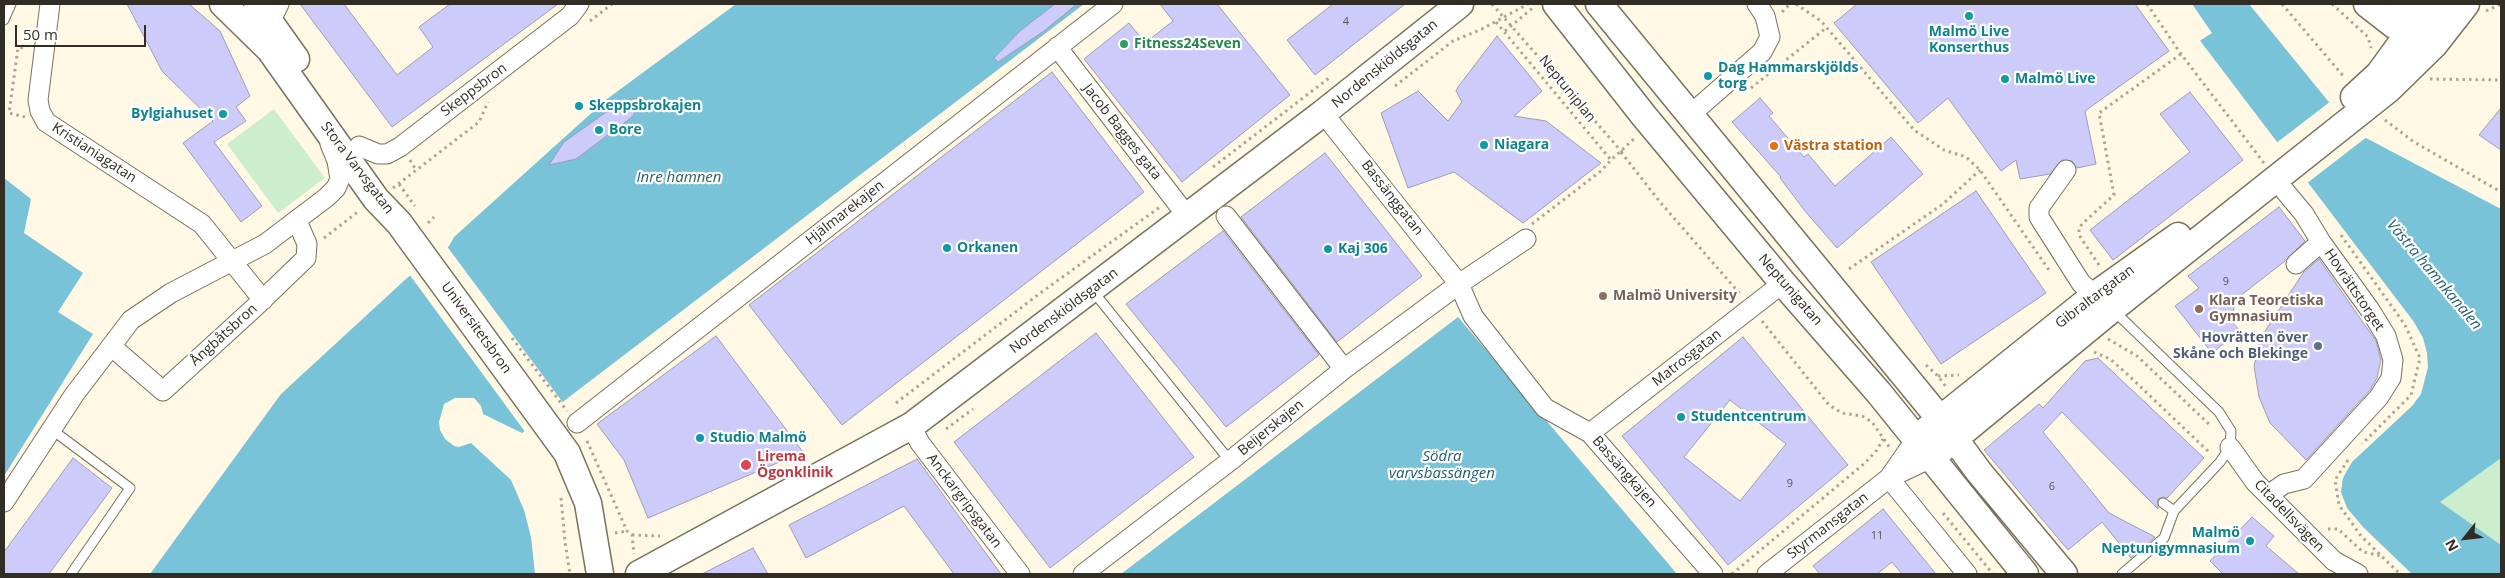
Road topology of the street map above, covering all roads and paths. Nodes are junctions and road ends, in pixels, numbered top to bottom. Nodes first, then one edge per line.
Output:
1 (11, 4) edge
2 (50, 4) edge
3 (223, 4) edge
4 (579, 4) edge
5 (612, 4) edge
6 (1113, 4) edge
7 (1460, 4) edge
8 (1492, 4) edge
9 (1528, 4) edge
10 (1600, 4) edge
11 (1757, 4) edge
12 (1796, 4) edge
13 (2147, 4) edge
14 (2282, 4) edge
15 (2332, 4) edge
16 (2403, 4) edge
17 (2433, 4) edge
18 (1546, 5) edge
19 (2379, 7) edge
20 (2453, 9) edge
21 (268, 10) edge
22 (1504, 18) junction
23 (4, 20) edge
24 (589, 21) dead end
25 (1496, 22) junction
26 (1512, 25) junction
27 (1827, 27) junction
28 (1505, 31) junction
29 (2412, 32) junction
30 (1462, 37) dead end
31 (1056, 47) junction
32 (2383, 52) junction
33 (2182, 54) junction
34 (2421, 70) junction
35 (1333, 75) dead end
36 (2501, 80) edge
37 (1750, 89) dead end
38 (490, 95) dead end
39 (2363, 106) junction
40 (1323, 113) junction
41 (1691, 114) junction
42 (317, 115) junction
43 (1641, 131) dead end
44 (358, 146) junction
45 (1622, 152) junction
46 (1611, 160) junction
47 (1210, 169) dead end
48 (1980, 170) junction
49 (2066, 170) dead end
50 (2279, 171) junction
51 (2501, 192) edge
52 (383, 194) junction
53 (1180, 207) junction
54 (434, 216) dead end
55 (1226, 216) dead end
56 (297, 221) junction
57 (399, 223) joint
58 (428, 223) dead end
59 (1526, 239) joint
60 (2321, 242) junction
61 (307, 244) junction
62 (233, 261) junction
63 (2296, 264) dead end
64 (2099, 265) dead end
65 (1849, 269) dead end
66 (2053, 275) dead end
67 (1783, 283) junction
68 (1460, 284) junction
69 (1092, 290) junction
70 (263, 300) junction
71 (2103, 302) junction
72 (2107, 339) dead end
73 (111, 346) junction
74 (2086, 349) dead end
75 (1344, 368) junction
76 (1938, 376) dead end
77 (1944, 385) dead end
78 (896, 403) dead end
79 (559, 426) junction
80 (911, 426) junction
81 (1876, 427) dead end
82 (1947, 428) junction
83 (51, 429) junction
84 (1590, 433) junction
85 (1883, 438) junction
86 (1888, 446) dead end
87 (1923, 448) junction
88 (2225, 454) junction
89 (1230, 461) junction
90 (1889, 478) junction
91 (560, 490) dead end
92 (2268, 495) junction
93 (4, 502) edge
94 (2163, 503) dead end
95 (1938, 507) dead end
96 (2174, 511) junction
97 (2301, 528) junction
98 (627, 532) dead end
99 (668, 533) dead end
100 (632, 535) dead end
101 (2382, 557) dead end
102 (71, 574) edge
103 (570, 574) edge
104 (600, 574) edge
105 (639, 574) edge
106 (1020, 574) edge
107 (1083, 574) edge
108 (1713, 574) edge
109 (1732, 574) edge
110 (1767, 574) edge
111 (1967, 574) edge
112 (1993, 574) edge
113 (2025, 574) edge
114 (2064, 574) edge
115 (2122, 574) edge
116 (2358, 574) edge

1 - 23 lane
2 - 62 street, Kristianiagatan
3 - 42 street, Stora Varvsgatan
4 - 44 street, Skeppsbron
5 - 24 path
6 - 31 street, Hjälmarekajen
7 - 40 street, Nordenskiöldsgatan
8 - 22 path
9 - 22 path
10 - 41 street
11 - 41 street
12 - 27 path
13 - 33 path
14 - 39 path
15 - 32 path
16 - 17 street
18 - 26 path
18 - 67 street, Neptunigatan
19 - 29 street
19 - 32 street
20 - 29 street
20 - 34 street
21 - 44 street, Stora Varvsgatan
22 - 25 path
22 - 26 path
25 - 28 path, Neptuniplan
25 - 30 path
26 - 28 path
26 - 45 path
27 - 37 path
27 - 48 path
28 - 46 path, Neptuniplan
29 - 32 street
29 - 34 street
31 - 53 street, Jacob Bagges gata
31 - 79 street, Hjälmarekajen
32 - 39 street
33 - 50 path
33 - 64 path
34 - 36 path
34 - 39 street
35 - 47 path
38 - 52 path
39 - 50 street, Gibraltargatan
39 - 51 path
40 - 53 street, Nordenskiöldsgatan
40 - 68 street, Bassänggatan
41 - 82 street
42 - 52 street, Stora Varvsgatan
42 - 56 street
43 - 45 path
44 - 52 street, Stora Varvsgatan
45 - 46 path
46 - 59 path
48 - 65 path
48 - 66 path
49 - 71 street
50 - 60 street, Hovrättstorget
50 - 71 street, Gibraltargatan
52 - 57 street, Stora Varvsgatan
52 - 61 path
53 - 69 street, Nordenskiöldsgatan
53 - 78 path
54 - 58 path
55 - 75 street
56 - 61 street
56 - 62 street
57 - 79 street, Universitetsbron
59 - 68 street, Beijerskajen
60 - 63 street
60 - 92 street, Hovrättstorget
61 - 70 street, Ångbåtsbron
62 - 70 street, Kristianiagatan
62 - 73 street
67 - 84 street, Matrosgatan
67 - 87 street, Neptunigatan
68 - 75 street, Beijerskajen
68 - 84 street, Bassängkajen
69 - 80 street, Nordenskiöldsgatan
69 - 89 lane
70 - 73 street, Ångbåtsbron
71 - 82 street, Gibraltargatan
71 - 88 lane
72 - 88 path
73 - 83 street
74 - 88 path
75 - 89 street, Beijerskajen
76 - 77 path
79 - 98 path
79 - 104 street
80 - 105 street, Nordenskiöldsgatan
80 - 106 street, Anckargripsgatan
81 - 85 path
82 - 87 street, Gibraltargatan
82 - 114 street
83 - 93 street
83 - 102 lane
84 - 108 street, Bassängkajen
85 - 86 path
85 - 109 path
87 - 90 street, Styrmansgatan
87 - 113 street, Neptunigatan
88 - 92 street, Citadellsvägen
88 - 96 lane
89 - 107 street, Beijerskajen
90 - 110 street, Styrmansgatan
90 - 111 street
91 - 103 path
92 - 97 street, Citadellsvägen
94 - 96 lane
95 - 112 path
96 - 115 lane
97 - 101 path
97 - 116 street, Citadellsvägen
99 - 100 path

